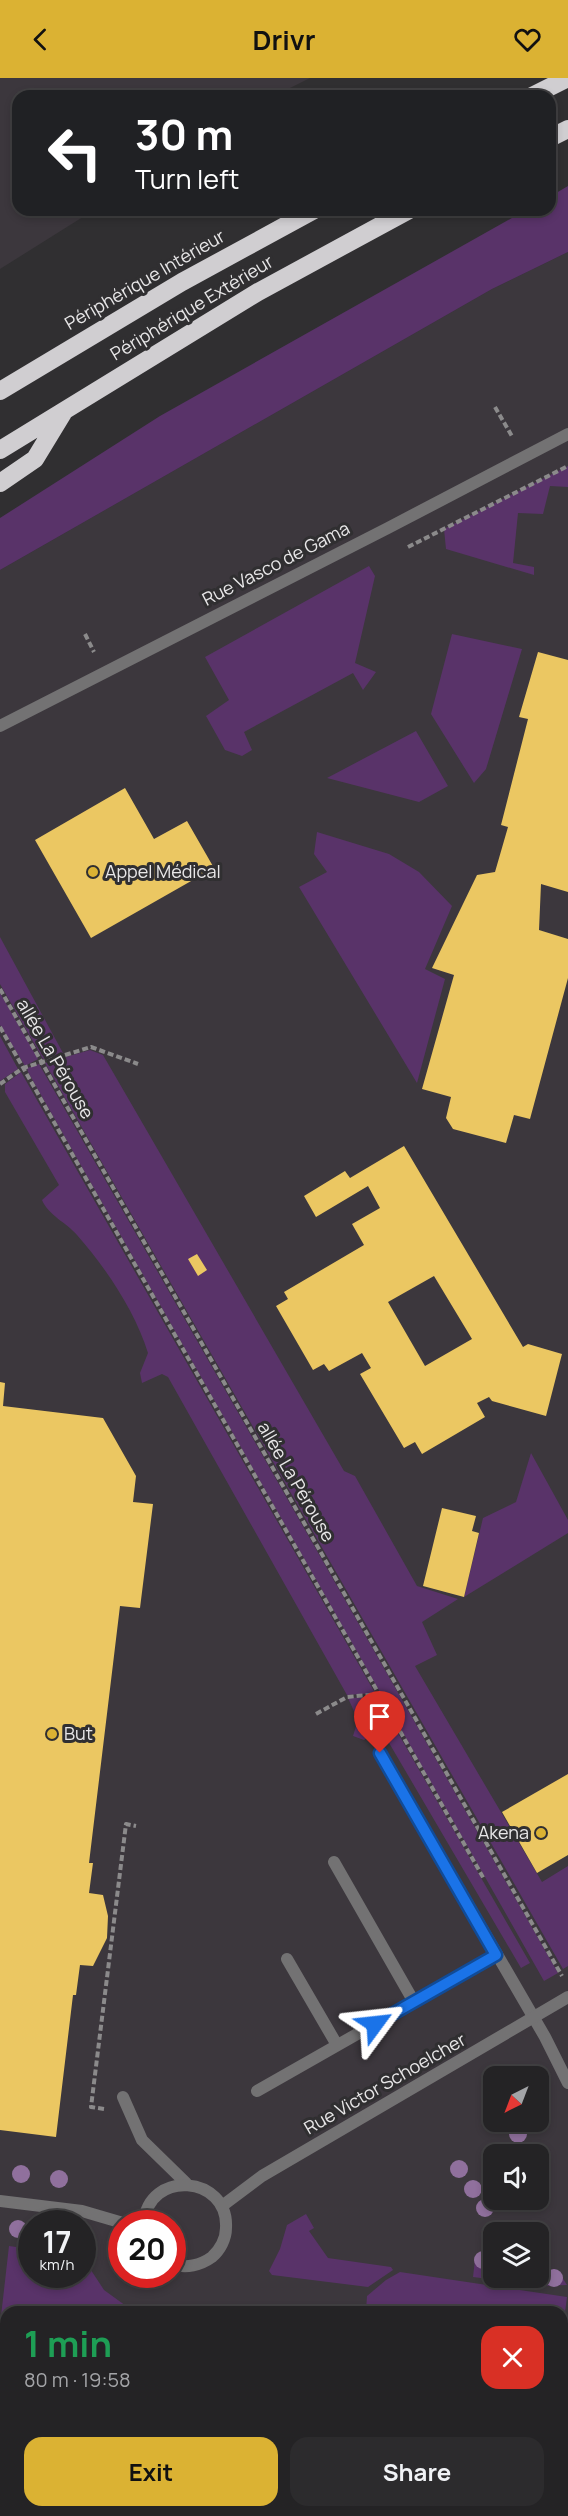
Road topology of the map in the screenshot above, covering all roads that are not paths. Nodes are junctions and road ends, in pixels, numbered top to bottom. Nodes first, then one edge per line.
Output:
1 (568, 78) edge
2 (544, 90) edge
3 (303, 216) edge
4 (399, 216) edge
5 (0, 391) edge
6 (65, 409) junction
7 (568, 434) edge
8 (0, 450) edge
9 (0, 483) edge
10 (0, 726) edge
11 (380, 1753) dead end
12 (334, 1862) dead end
13 (496, 1955) junction
14 (287, 1959) dead end
15 (568, 1997) edge
16 (414, 2002) junction
17 (534, 2019) junction
18 (337, 2046) junction
19 (568, 2083) edge
20 (257, 2091) dead end
21 (123, 2097) dead end
22 (186, 2183) junction
23 (0, 2201) edge
24 (222, 2206) junction
25 (148, 2210) edge
26 (108, 2219) edge
27 (186, 2265) edge

1 - 2 highway
3 - 5 highway, Périphérique Intérieur
4 - 6 highway, Périphérique Extérieur
6 - 8 highway, Périphérique Extérieur
6 - 9 highway
7 - 10 street, Rue Vasco de Gama
11 - 13 street
12 - 16 street
13 - 16 street
13 - 17 street
14 - 18 street
15 - 17 street, Rue Victor Schoelcher
16 - 18 street
17 - 19 street
17 - 24 street, Rue Victor Schoelcher
18 - 20 street
21 - 22 street
22 - 24 street
22 - 25 street
23 - 26 street
24 - 27 street

